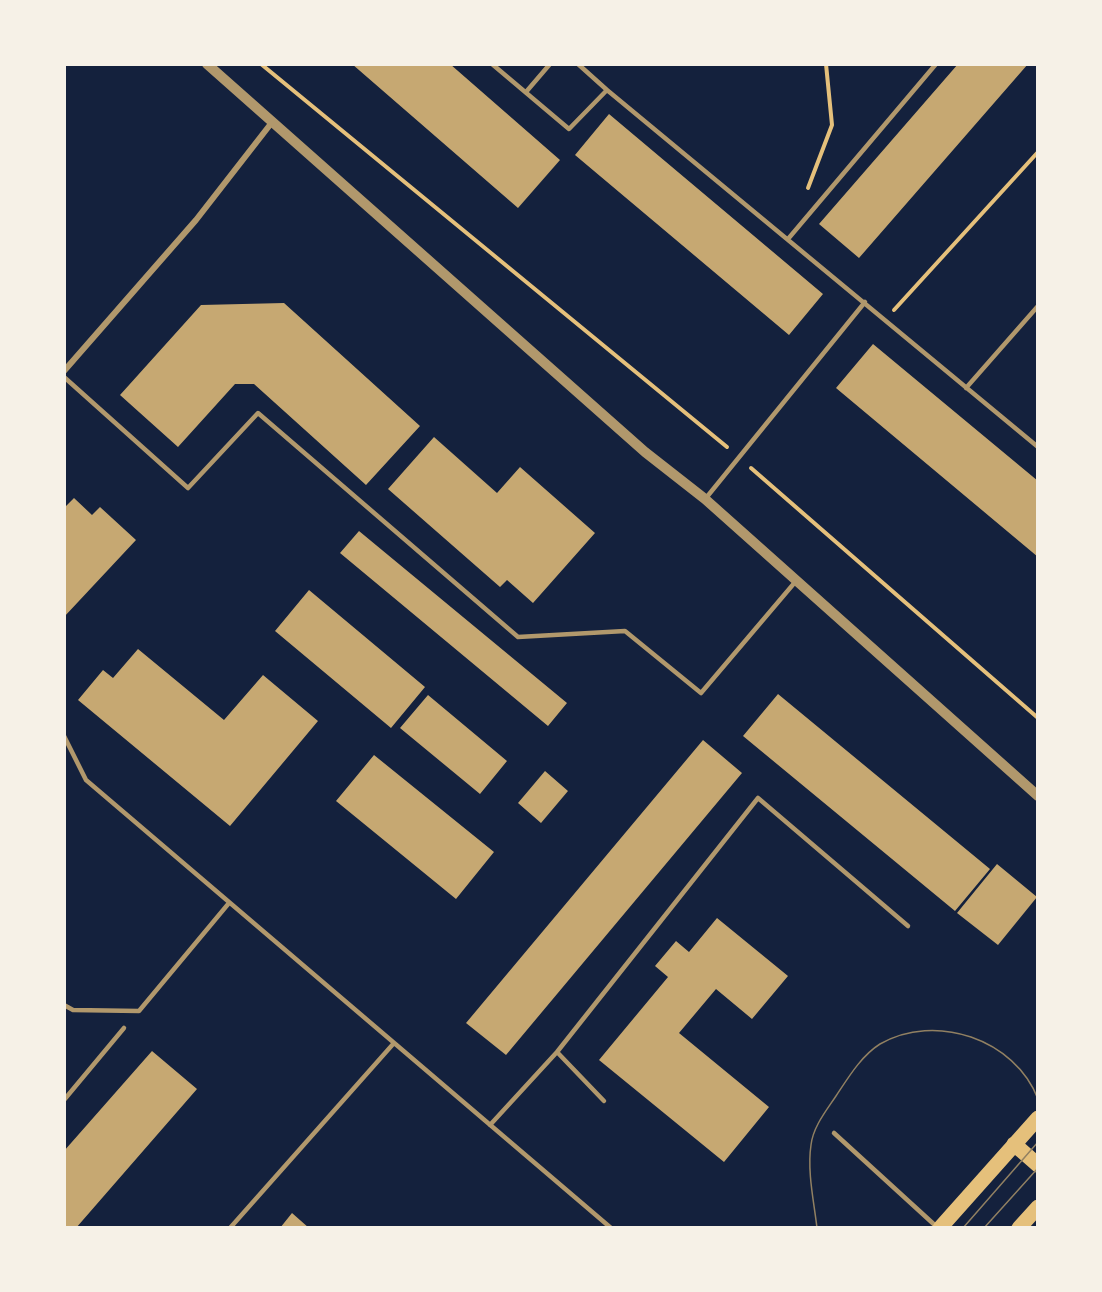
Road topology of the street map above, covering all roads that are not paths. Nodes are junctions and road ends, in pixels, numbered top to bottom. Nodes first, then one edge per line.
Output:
1 (207, 64) edge
2 (492, 64) edge
3 (550, 64) edge
4 (578, 64) edge
5 (936, 64) edge
6 (607, 90) junction
7 (526, 92) junction
8 (273, 121) junction
9 (788, 239) junction
10 (865, 302) junction
11 (1038, 306) edge
12 (64, 371) edge
13 (64, 377) edge
14 (966, 388) junction
15 (1038, 447) edge
16 (705, 499) junction
17 (796, 580) junction
18 (64, 736) edge
19 (1038, 796) edge
20 (229, 903) junction
21 (909, 926) dead end
22 (64, 1005) edge
23 (124, 1028) dead end
24 (394, 1044) junction
25 (556, 1052) junction
26 (64, 1100) edge
27 (604, 1101) dead end
28 (1038, 1118) edge
29 (490, 1125) junction
30 (834, 1133) dead end
31 (1014, 1144) junction
32 (1038, 1165) edge
33 (1038, 1207) edge
34 (230, 1227) edge
35 (611, 1227) edge
36 (939, 1227) edge
37 (1019, 1227) edge

1 - 8 street
2 - 7 lane
3 - 7 lane
4 - 6 lane
5 - 9 lane
6 - 7 lane
6 - 9 lane
8 - 12 street
8 - 16 street
9 - 10 lane
10 - 14 lane
10 - 16 lane
11 - 14 lane
13 - 17 lane
14 - 15 lane
16 - 17 street
17 - 19 street
18 - 20 lane
20 - 22 lane
20 - 24 lane
21 - 25 lane
23 - 26 lane
24 - 29 lane
24 - 34 lane
25 - 27 lane
25 - 29 lane
28 - 31 main road
29 - 35 lane
30 - 36 lane
31 - 32 main road
31 - 36 main road
33 - 37 main road

